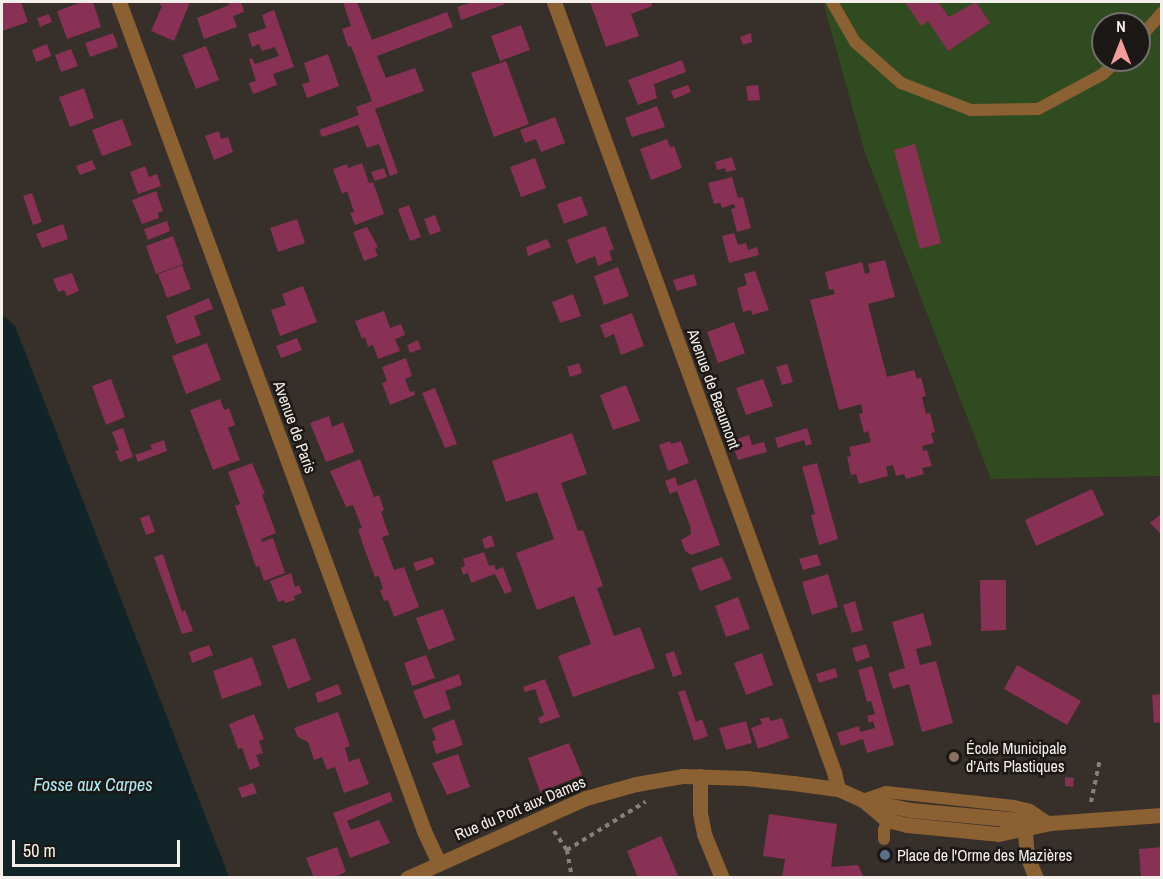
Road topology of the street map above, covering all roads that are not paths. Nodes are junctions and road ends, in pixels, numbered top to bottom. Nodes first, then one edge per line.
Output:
1 (119, 2) edge
2 (554, 2) edge
3 (832, 2) edge
4 (1161, 13) edge
5 (1151, 25) edge
6 (1105, 72) edge
7 (700, 776) junction
8 (838, 789) junction
9 (863, 800) junction
10 (890, 813) junction
11 (1161, 815) edge
12 (1050, 823) junction
13 (1023, 824) junction
14 (884, 839) dead end
15 (439, 863) junction
16 (407, 878) edge
17 (722, 878) edge
18 (1036, 878) edge

1 - 15 street, Avenue de Paris
2 - 8 street, Avenue de Beaumont
3 - 6 lane
4 - 5 lane
7 - 8 street, Rue du Port aux Dames
7 - 15 street, Rue du Port aux Dames
7 - 17 street
8 - 9 street, Rue du Port aux Dames
9 - 10 street, Rue du Port aux Dames
9 - 12 lane
10 - 13 street, Rue du Port aux Dames
10 - 14 lane
11 - 12 street, Rue du Port aux Dames
12 - 13 street, Rue du Port aux Dames
13 - 18 street
15 - 16 street, Rue du Port aux Dames

